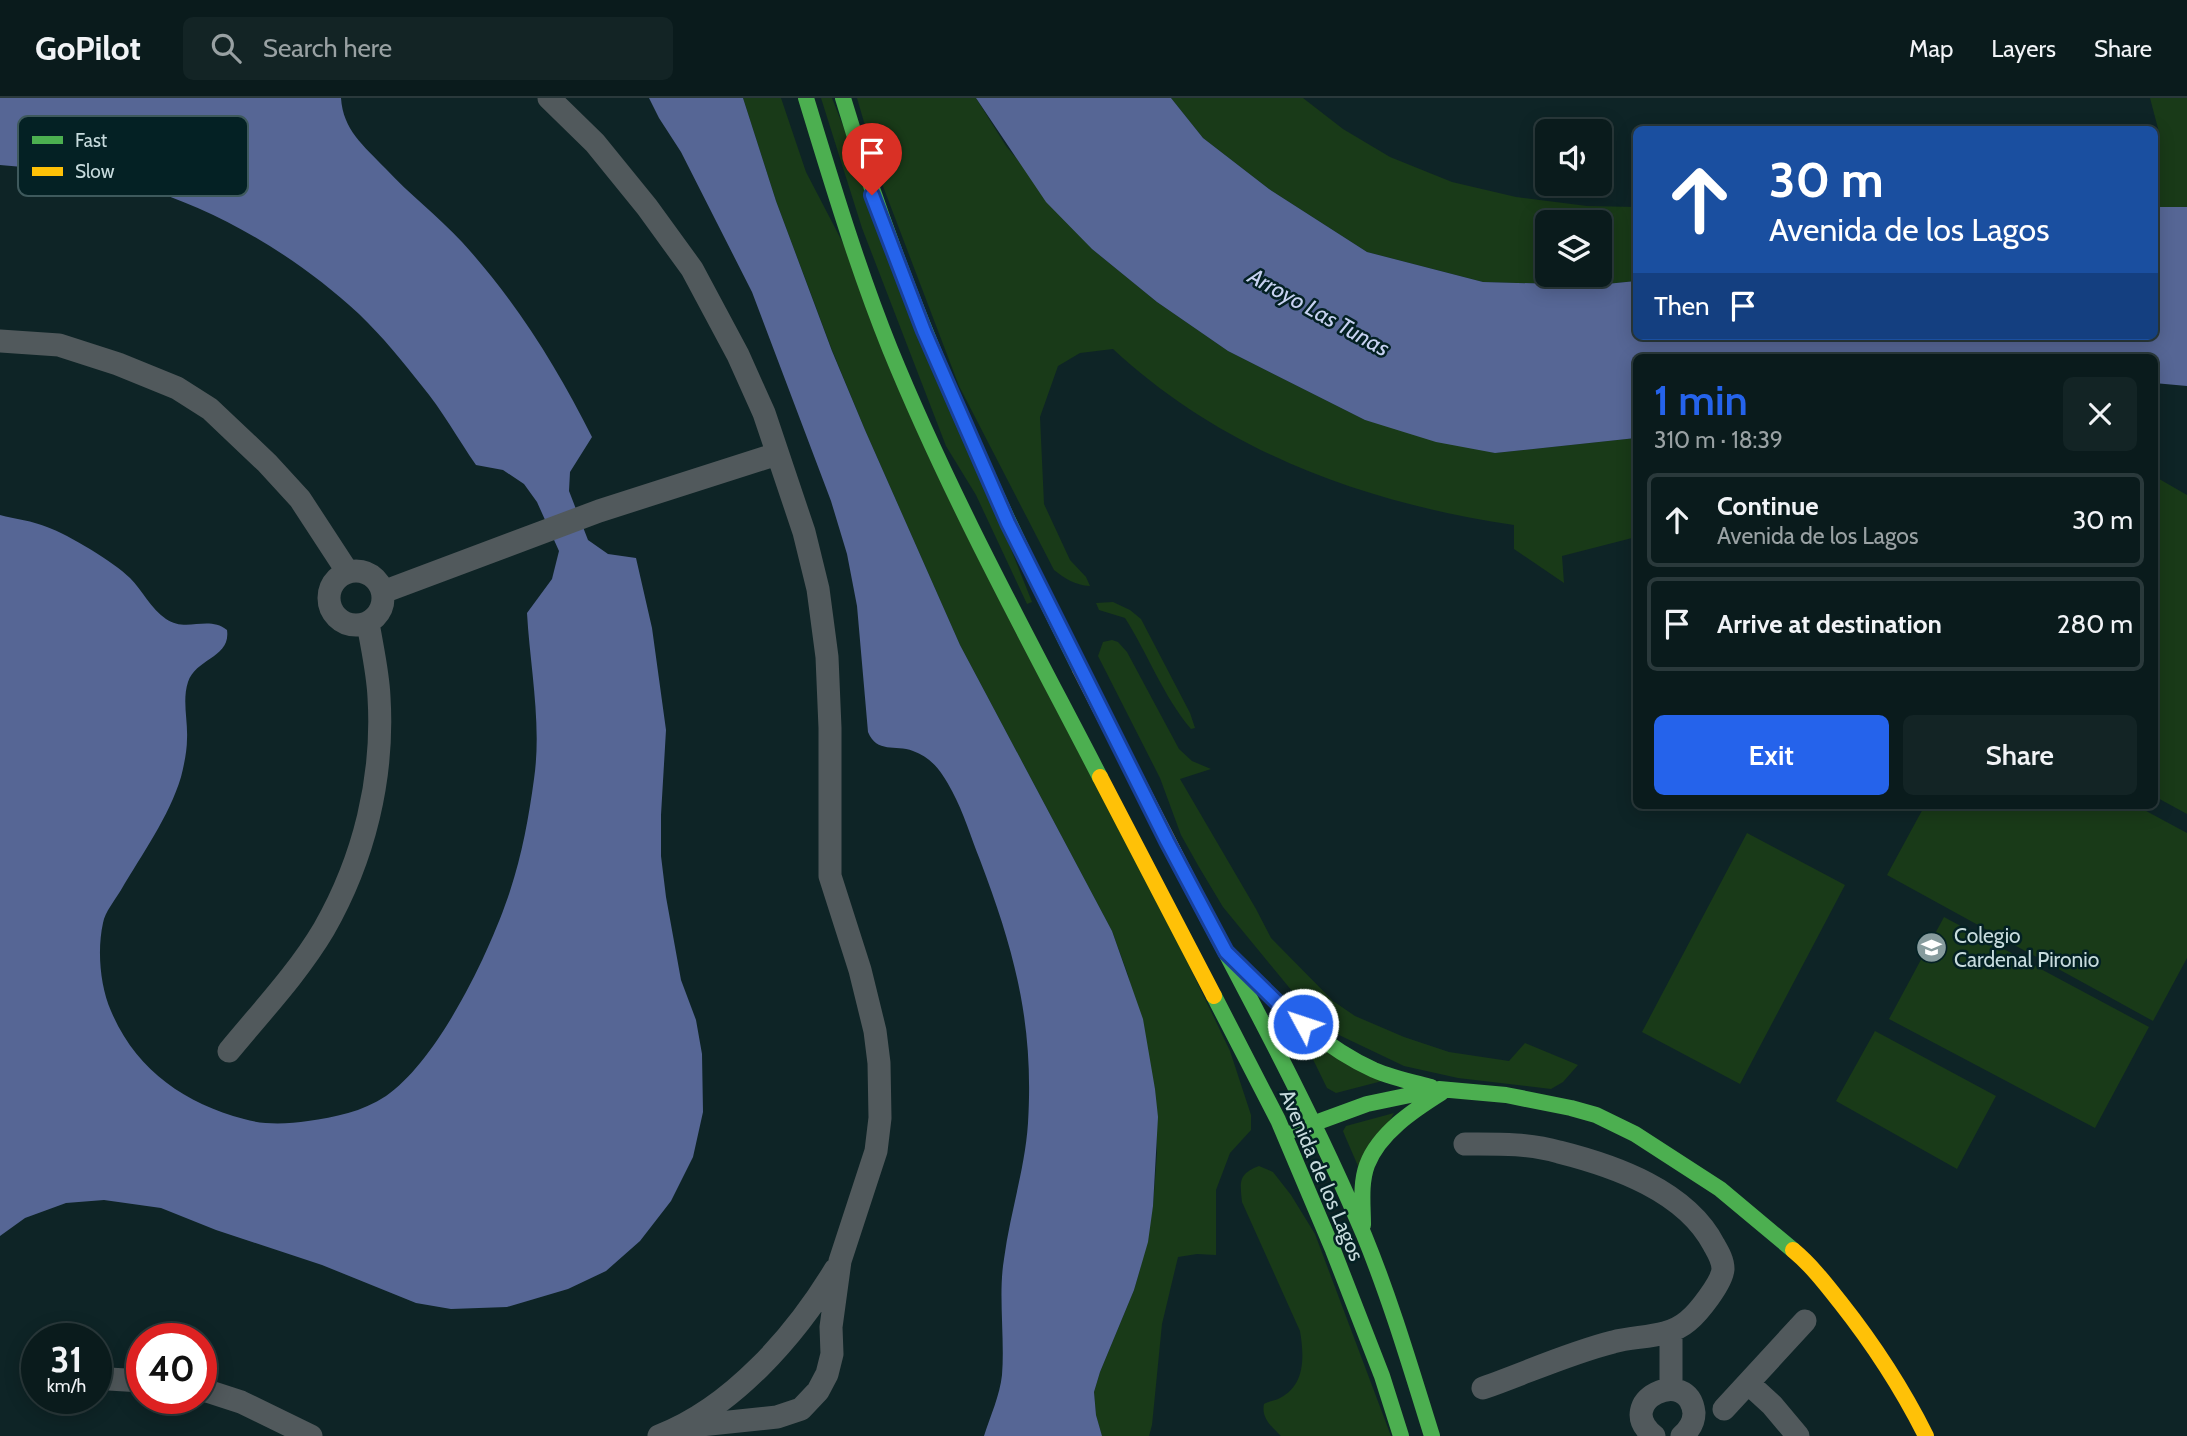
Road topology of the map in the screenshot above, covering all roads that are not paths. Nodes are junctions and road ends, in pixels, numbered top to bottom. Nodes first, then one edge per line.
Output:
1 (549, 98) edge
2 (806, 98) edge
3 (843, 98) edge
4 (815, 182) dead end
5 (852, 250) junction
6 (0, 341) edge
7 (777, 454) junction
8 (347, 572) junction
9 (383, 592) junction
10 (368, 623) junction
11 (1226, 952) junction
12 (229, 1051) dead end
13 (1443, 1089) junction
14 (1313, 1123) junction
15 (1284, 1135) junction
16 (1465, 1144) dead end
17 (1364, 1237) junction
18 (840, 1261) junction
19 (806, 1314) junction
20 (1805, 1321) dead end
21 (831, 1327) junction
22 (1671, 1333) junction
23 (744, 1380) junction
24 (1748, 1383) junction
25 (1483, 1388) dead end
26 (1671, 1389) junction
27 (217, 1394) edge
28 (1724, 1409) dead end
29 (747, 1420) junction
30 (682, 1427) junction
31 (1688, 1433) edge
32 (311, 1436) edge
33 (659, 1436) edge
34 (1401, 1436) edge
35 (1432, 1436) edge
36 (1654, 1436) edge
37 (1798, 1436) edge
38 (1926, 1436) edge

1 - 7 street
2 - 5 street, Avenida de los Lagos
3 - 11 street, Avenida de los Lagos
4 - 5 street
5 - 15 street, Avenida de los Lagos
6 - 8 street
7 - 9 street
7 - 18 street
8 - 9 street
8 - 10 street
9 - 10 street
10 - 12 street
11 - 13 street
11 - 14 street, Avenida de los Lagos
13 - 14 street
13 - 17 street
13 - 38 street
14 - 15 street
14 - 17 street, Avenida de los Lagos
15 - 34 street, Avenida de los Lagos
16 - 22 street
17 - 35 street, Avenida de los Lagos
18 - 19 street
18 - 21 street
19 - 21 street
19 - 23 street
20 - 24 street
21 - 29 street
22 - 25 street
22 - 26 street
23 - 29 street
23 - 30 street
24 - 28 street
24 - 37 street
26 - 31 street
26 - 36 street
27 - 32 street
29 - 30 street
30 - 33 street

